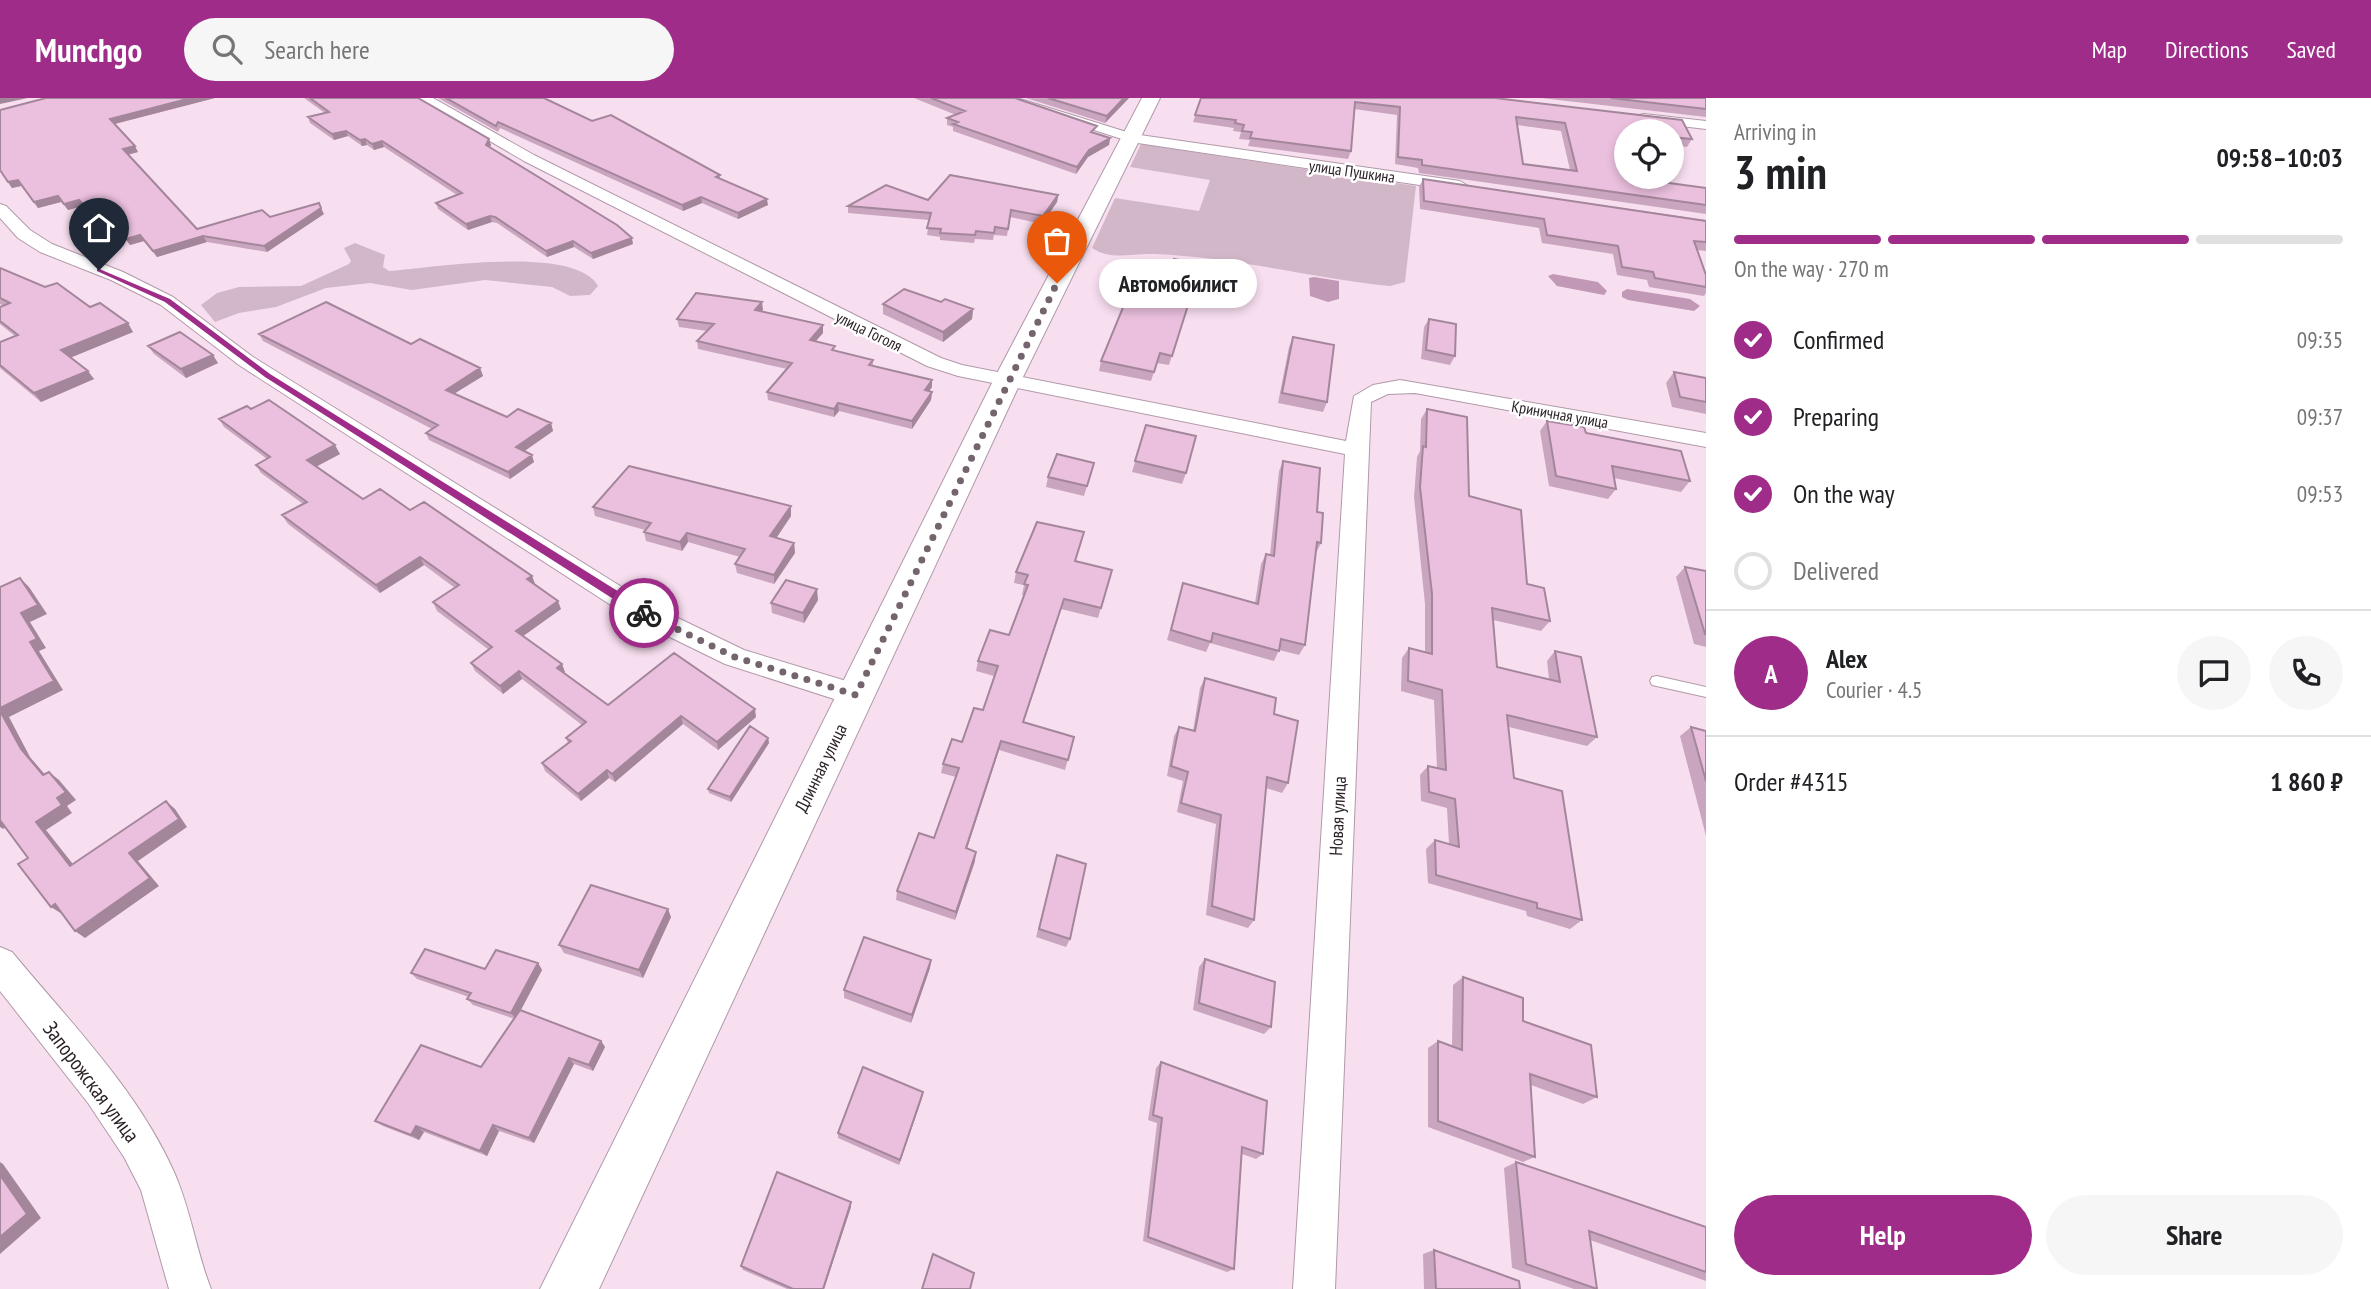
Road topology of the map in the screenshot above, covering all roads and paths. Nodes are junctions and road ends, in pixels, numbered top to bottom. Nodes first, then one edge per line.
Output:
1 (423, 98) edge
2 (1003, 98) edge
3 (1151, 98) edge
4 (1623, 115) edge
5 (1706, 125) edge
6 (1131, 138) junction
7 (1473, 188) edge
8 (0, 209) edge
9 (1008, 379) junction
10 (1415, 387) joint
11 (1706, 440) edge
12 (1356, 450) junction
13 (1657, 681) dead end
14 (1706, 692) edge
15 (856, 695) junction
16 (0, 964) edge
17 (190, 1289) edge
18 (569, 1289) edge
19 (1314, 1289) edge

1 - 9 street, улица Гоголя
2 - 6 street, улица Пушкина
3 - 6 street, Длинная улица
4 - 5 street
6 - 7 street, улица Пушкина
6 - 9 street, Длинная улица
8 - 15 street
9 - 12 street, улица Гоголя
9 - 15 street, Длинная улица
10 - 11 street, Криничная улица
10 - 12 street, Новая улица
12 - 19 street, Новая улица
13 - 14 lane
15 - 18 street, Длинная улица
16 - 17 street, Запорожская улица

